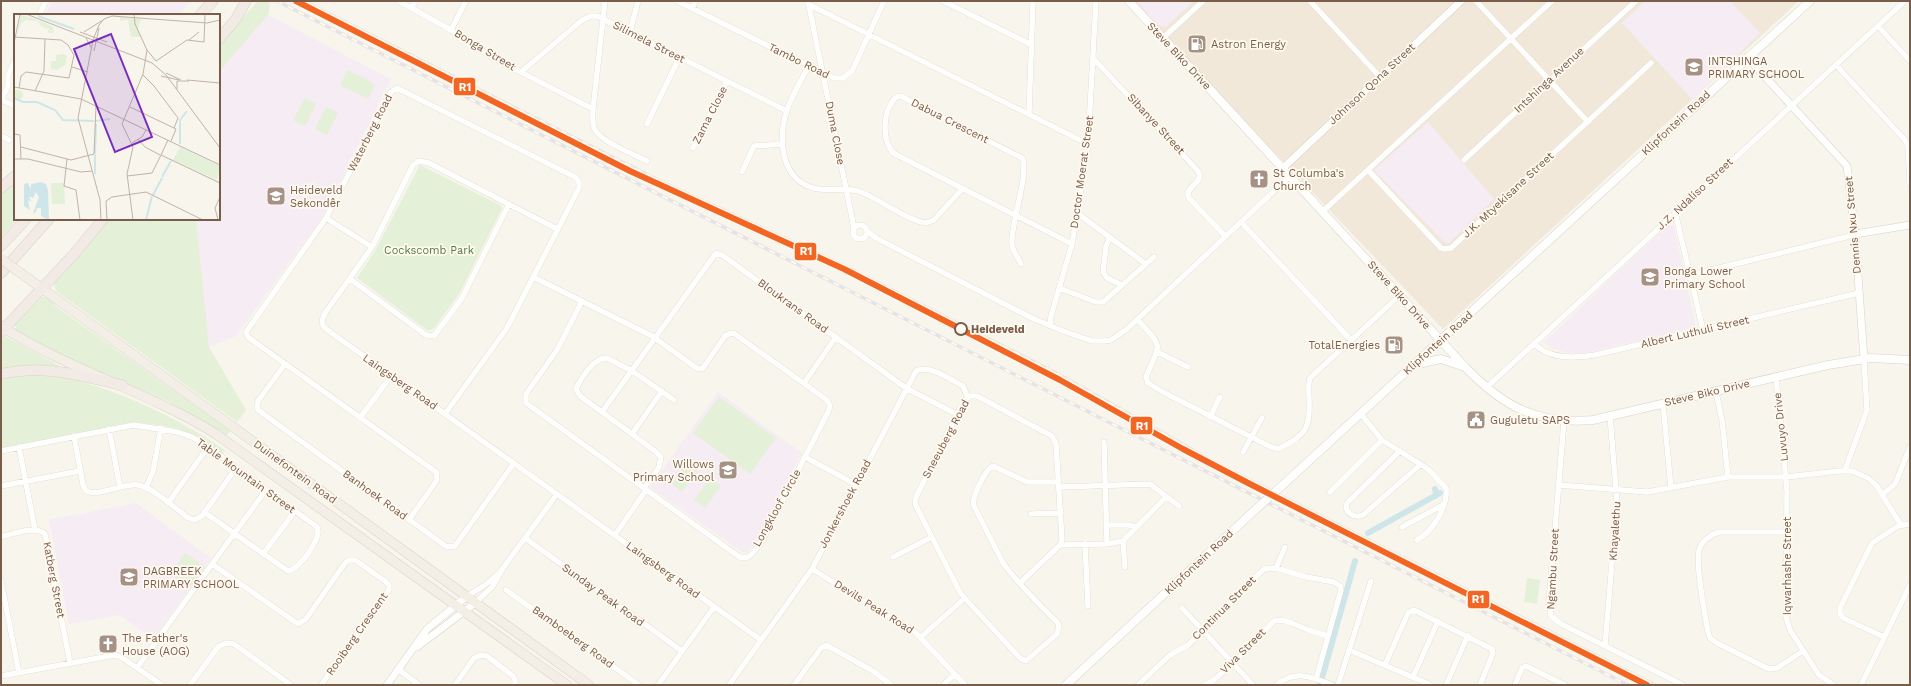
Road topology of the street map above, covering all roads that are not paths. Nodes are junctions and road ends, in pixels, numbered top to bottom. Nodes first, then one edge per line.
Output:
1 (46, 1) edge
2 (213, 1) edge
3 (221, 1) edge
4 (245, 1) edge
5 (399, 1) edge
6 (415, 1) edge
7 (466, 1) edge
8 (605, 1) edge
9 (638, 1) edge
10 (677, 1) edge
11 (695, 1) edge
12 (884, 1) edge
13 (943, 1) edge
14 (1033, 1) edge
15 (1096, 1) edge
16 (1129, 1) edge
17 (1204, 1) edge
18 (1310, 1) edge
19 (1461, 1) edge
20 (1476, 1) edge
21 (1552, 1) edge
22 (1636, 1) edge
23 (1810, 1) edge
24 (1905, 1) edge
25 (808, 2) edge
26 (412, 7) junction
27 (692, 9) junction
28 (40, 14) edge
29 (201, 14) edge
30 (210, 14) edge
31 (603, 18) junction
32 (1878, 26) junction
33 (220, 28) edge
34 (451, 30) junction
35 (630, 32) junction
36 (869, 33) junction
37 (220, 38) edge
38 (1163, 38) junction
39 (1511, 38) junction
40 (1032, 45) junction
41 (1747, 57) junction
42 (679, 58) junction
43 (1094, 58) junction
44 (1910, 61) edge
45 (14, 63) edge
46 (1651, 63) dead end
47 (1836, 65) junction
48 (808, 67) junction
49 (520, 72) junction
50 (1, 73) edge
51 (824, 73) junction
52 (8, 75) junction
53 (1380, 77) junction
54 (1549, 80) junction
55 (727, 81) junction
56 (1, 100) edge
57 (1792, 105) junction
58 (14, 106) edge
59 (593, 108) junction
60 (787, 111) junction
61 (1030, 114) junction
62 (1588, 122) junction
63 (646, 124) dead end
64 (1, 136) edge
65 (9, 140) dead end
66 (782, 144) junction
67 (1088, 144) junction
68 (692, 148) dead end
69 (1464, 160) dead end
70 (647, 161) dead end
71 (1909, 163) edge
72 (1282, 168) junction
73 (1368, 170) junction
74 (742, 172) dead end
75 (14, 177) edge
76 (1288, 179) junction
77 (1910, 184) edge
78 (1, 188) edge
79 (847, 189) junction
80 (962, 189) junction
81 (509, 204) junction
82 (1322, 212) junction
83 (1675, 212) junction
84 (1077, 213) junction
85 (852, 214) junction
86 (1016, 215) junction
87 (326, 218) junction
88 (25, 220) edge
89 (48, 220) edge
90 (102, 220) edge
91 (1241, 222) junction
92 (860, 224) junction
93 (1910, 225) edge
94 (854, 228) junction
95 (557, 229) junction
96 (866, 234) junction
97 (1855, 234) junction
98 (1225, 236) junction
99 (1110, 237) junction
100 (1072, 244) junction
101 (1, 246) edge
102 (372, 247) junction
103 (1154, 257) dead end
104 (1, 259) edge
105 (1021, 264) dead end
106 (1146, 264) junction
107 (1, 273) edge
108 (1690, 275) junction
109 (533, 276) junction
110 (350, 279) junction
111 (1122, 286) junction
112 (1059, 288) junction
113 (42, 289) junction
114 (1859, 293) junction
115 (1400, 295) junction
116 (582, 301) junction
117 (1051, 316) junction
118 (1032, 318) junction
119 (1138, 318) junction
120 (1050, 326) junction
121 (2, 328) edge
122 (1703, 330) junction
123 (836, 337) junction
124 (655, 338) junction
125 (1351, 340) junction
126 (1441, 342) junction
127 (1534, 343) junction
128 (1157, 352) junction
129 (1864, 359) junction
130 (1910, 360) edge
131 (285, 364) junction
132 (1416, 364) junction
133 (1188, 367) dead end
134 (1466, 368) junction
135 (632, 371) junction
136 (1, 374) edge
137 (391, 376) junction
138 (1776, 376) junction
139 (804, 383) junction
140 (122, 385) junction
141 (906, 388) junction
142 (1486, 388) junction
143 (662, 391) junction
144 (1716, 392) junction
145 (1220, 397) dead end
146 (968, 398) junction
147 (674, 400) dead end
148 (1663, 404) junction
149 (602, 412) junction
150 (445, 414) junction
151 (1361, 414) junction
152 (958, 415) junction
153 (1610, 416) junction
154 (1210, 417) junction
155 (360, 418) junction
156 (1262, 418) dead end
157 (1564, 421) junction
158 (161, 428) junction
159 (109, 429) junction
160 (632, 434) junction
161 (74, 436) junction
162 (1251, 437) junction
163 (1382, 440) junction
164 (1104, 442) dead end
165 (19, 447) junction
166 (208, 447) junction
167 (1910, 447) edge
168 (1, 451) edge
169 (1400, 451) junction
170 (1243, 452) dead end
171 (805, 457) junction
172 (514, 463) junction
173 (1420, 464) junction
174 (236, 468) junction
175 (1845, 470) junction
176 (80, 471) junction
177 (1728, 477) junction
178 (1786, 477) junction
179 (25, 481) junction
180 (856, 484) junction
181 (1059, 484) junction
182 (1105, 485) junction
183 (1559, 485) junction
184 (1, 486) edge
185 (120, 488) junction
186 (146, 488) junction
187 (1671, 488) junction
188 (645, 489) junction
189 (266, 490) junction
190 (1618, 490) junction
191 (1330, 492) dead end
192 (557, 494) junction
193 (1883, 494) junction
194 (1166, 497) junction
195 (168, 503) junction
196 (1443, 505) junction
197 (1179, 506) dead end
198 (295, 511) junction
199 (204, 512) junction
200 (1061, 513) junction
201 (1031, 514) dead end
202 (409, 520) junction
203 (1910, 524) edge
204 (1106, 525) junction
205 (1902, 525) junction
206 (1136, 527) junction
207 (1402, 527) dead end
208 (35, 530) junction
209 (1787, 532) junction
210 (235, 534) junction
211 (614, 535) junction
212 (1, 537) edge
213 (932, 537) junction
214 (525, 538) junction
215 (1417, 540) dead end
216 (1123, 541) junction
217 (1085, 544) junction
218 (1107, 544) junction
219 (1060, 545) junction
220 (1285, 547) dead end
221 (263, 554) junction
222 (893, 557) dead end
223 (212, 564) junction
224 (1125, 567) dead end
225 (503, 568) junction
226 (1276, 568) junction
227 (812, 569) junction
228 (1371, 581) dead end
229 (1, 582) edge
230 (1020, 583) junction
231 (1910, 585) edge
232 (506, 590) dead end
233 (466, 597) junction
234 (964, 598) junction
235 (475, 603) junction
236 (456, 604) junction
237 (1088, 606) dead end
238 (714, 607) junction
239 (1182, 608) dead end
240 (465, 611) junction
241 (1438, 621) junction
242 (1204, 630) junction
243 (1328, 636) junction
244 (1468, 636) junction
245 (921, 637) junction
246 (1884, 637) junction
247 (761, 640) junction
248 (1605, 646) junction
249 (1349, 650) junction
250 (412, 651) junction
251 (1803, 651) junction
252 (682, 652) junction
253 (70, 663) junction
254 (1233, 663) junction
255 (1385, 665) junction
256 (137, 668) junction
257 (398, 669) junction
258 (19, 673) junction
259 (955, 674) junction
260 (1, 676) edge
261 (1413, 677) junction
262 (1317, 679) junction
263 (1554, 682) edge
264 (162, 685) edge
265 (190, 685) edge
266 (291, 685) edge
267 (321, 685) edge
268 (387, 685) edge
269 (419, 685) edge
270 (455, 685) edge
271 (515, 685) edge
272 (567, 685) edge
273 (589, 685) edge
274 (639, 685) edge
275 (658, 685) edge
276 (729, 685) edge
277 (794, 685) edge
278 (890, 685) edge
279 (943, 685) edge
280 (965, 685) edge
281 (1066, 685) edge
282 (1138, 685) edge
283 (1205, 685) edge
284 (1253, 685) edge
285 (1277, 685) edge
286 (1332, 685) edge
287 (1338, 685) edge
288 (1431, 685) edge
289 (1446, 685) edge
290 (1480, 685) edge
291 (1515, 685) edge
292 (1565, 685) edge
293 (1683, 685) edge
294 (1834, 685) edge
295 (1861, 685) edge

1 - 28 street
2 - 29 highway
3 - 30 highway
4 - 33 highway
4 - 37 highway
5 - 26 street, Bonga Street
6 - 26 street
7 - 34 street
8 - 31 street
9 - 35 street
10 - 27 street, Tambo Road
11 - 27 street
12 - 36 street, Tambo Road
13 - 40 street
14 - 40 street
15 - 43 street, Doctor Moerat Street
16 - 38 main road, Steve Biko Drive
17 - 38 street
18 - 53 street
19 - 53 street, Johnson Qona Street
20 - 39 street
21 - 39 street
22 - 54 street, Intshinga Avenue
23 - 41 main road, Klipfontein Road
24 - 32 street, J.Z. Ndaliso Street
25 - 36 street
25 - 51 street, Duma Close
26 - 34 street, Bonga Street
27 - 48 street, Tambo Road
31 - 35 street, Silimela Street
31 - 49 street, Silimela Street
31 - 59 street
32 - 44 street
32 - 47 street, J.Z. Ndaliso Street
34 - 49 street, Bonga Street
35 - 42 street, Silimela Street
36 - 51 street, Tambo Road
36 - 61 street
38 - 72 main road, Steve Biko Drive
39 - 54 street
39 - 73 street
40 - 61 street
41 - 57 street, Dennis Nxu Street
41 - 126 main road, Klipfontein Road
42 - 55 street, Silimela Street
42 - 63 street
43 - 67 street, Doctor Moerat Street
43 - 98 street, Sibanye Street
45 - 52 street
46 - 62 street, J.K. Mtyekisane Street
47 - 57 street, J.Z. Ndaliso Street
47 - 71 street
48 - 51 street, Tambo Road
48 - 60 street
49 - 59 street, Bonga Street
50 - 52 street
51 - 79 street, Duma Close
52 - 56 street
53 - 72 street, Johnson Qona Street
54 - 62 street
54 - 69 street, Intshinga Avenue
55 - 60 street, Silimela Street
55 - 68 street, Zama Close
56 - 58 street
57 - 83 street, J.Z. Ndaliso Street
57 - 97 street, Dennis Nxu Street
59 - 70 street
60 - 66 street
61 - 67 street
62 - 73 street, J.K. Mtyekisane Street
64 - 65 street
66 - 74 street
66 - 79 street
67 - 84 street, Doctor Moerat Street
71 - 77 street
72 - 76 main road, Steve Biko Drive
73 - 82 street
75 - 78 highway
76 - 82 main road, Steve Biko Drive
76 - 91 street
79 - 80 street
79 - 85 street, Duma Close
80 - 86 street, Dabua Crescent
80 - 86 street, Dabua Crescent
81 - 95 street, Laingsberg Road
81 - 102 street, Laingsberg Road
81 - 110 street
82 - 115 main road, Steve Biko Drive
83 - 108 street
83 - 127 street, J.Z. Ndaliso Street
84 - 99 street
84 - 100 street, Doctor Moerat Street
85 - 92 street, Duma Close
85 - 94 street, Duma Close
86 - 100 street, Dabua Crescent
86 - 105 street
87 - 95 street, Waterberg Road
87 - 102 street
87 - 131 street, Waterberg Road
88 - 101 highway
89 - 107 highway
90 - 113 highway
91 - 98 street
91 - 125 street
92 - 94 street
92 - 96 street
93 - 97 street
94 - 96 street
95 - 109 street, Waterberg Road
96 - 118 street
97 - 108 street
97 - 114 street, Dennis Nxu Street
98 - 119 street
99 - 106 street
99 - 111 street
100 - 112 street, Doctor Moerat Street
102 - 110 street, Laingsberg Road
103 - 106 street
104 - 113 main road, Duinefontein Road, bridge
106 - 111 street
108 - 122 street
109 - 116 street, Longkloof Circle
109 - 150 street, Waterberg Road
110 - 137 street, Laingsberg Road
111 - 112 street
112 - 117 street, Doctor Moerat Street
113 - 121 highway
113 - 233 main road, Duinefontein Road
114 - 122 street, Albert Luthuli Street
114 - 129 street, Dennis Nxu Street
115 - 125 street
115 - 126 main road, Steve Biko Drive
116 - 124 street, Longkloof Circle
116 - 188 street, Longkloof Circle
117 - 118 street
117 - 120 street, Doctor Moerat Street
118 - 120 street
119 - 120 street
119 - 128 street
121 - 140 main road, Duinefontein Road
122 - 127 street, Albert Luthuli Street
123 - 124 street, Bloukrans Road
123 - 139 street
123 - 141 street, Bloukrans Road
124 - 135 street
124 - 139 street, Longkloof Circle
125 - 162 street
126 - 132 main road, Klipfontein Road
126 - 134 main road, Steve Biko Drive
127 - 142 street, J.Z. Ndaliso Street
128 - 133 street
128 - 154 street
129 - 130 main road, Steve Biko Drive
129 - 138 main road, Steve Biko Drive
129 - 175 street
131 - 155 street, Waterberg Road
131 - 202 street, Banhoek Road
132 - 134 main road
132 - 151 main road, Klipfontein Road
134 - 142 main road, Steve Biko Drive
135 - 143 street
135 - 149 street
135 - 149 street
136 - 140 highway
137 - 150 street, Laingsberg Road
137 - 155 street
138 - 144 main road, Steve Biko Drive
138 - 178 street, Luvuyo Drive
139 - 171 street, Longkloof Circle
140 - 236 main road, Duinefontein Road
141 - 146 street, Jonkershoek Road
141 - 152 street, Bloukrans Road
141 - 180 street, Jonkershoek Road
142 - 157 main road, Steve Biko Drive
143 - 147 street
143 - 160 street
144 - 148 main road, Steve Biko Drive
144 - 177 street
145 - 154 street
146 - 152 street, Sneeuberg Road
146 - 181 street, Sneeuberg Road
148 - 153 main road, Steve Biko Drive
148 - 187 street
149 - 160 street
150 - 172 street, Laingsberg Road
151 - 163 street
151 - 281 main road, Klipfontein Road, bridge
152 - 213 street, Sneeuberg Road
153 - 157 main road, Steve Biko Drive
153 - 190 street, Khayalethu
154 - 162 street
155 - 202 street, Waterberg Road
156 - 162 street
157 - 183 street, Ngambu Street
158 - 159 street, Table Mountain Street
158 - 166 street, Table Mountain Street
158 - 186 street
159 - 161 street, Table Mountain Street
159 - 185 street
160 - 188 street
161 - 165 street, Table Mountain Street
161 - 176 street
162 - 170 street
163 - 169 street
163 - 191 street
164 - 182 street
165 - 168 street, Table Mountain Street
165 - 179 street, Katberg Street
166 - 174 street, Table Mountain Street
166 - 195 street
167 - 193 street
169 - 173 street
169 - 173 street
171 - 180 street
171 - 188 street, Longkloof Circle
172 - 192 street, Laingsberg Road
172 - 202 street, Banhoek Road
173 - 196 street
174 - 189 street, Table Mountain Street
174 - 199 street
175 - 178 street
175 - 193 street
176 - 179 street
176 - 185 street
177 - 178 street
177 - 187 street
178 - 209 street, Iqwarhashe Street
179 - 184 street
179 - 208 street, Katberg Street
180 - 227 street, Jonkershoek Road
181 - 182 street
181 - 200 street
181 - 230 street, Sneeuberg Road
182 - 194 street
182 - 204 street
183 - 190 street
183 - 248 street, Ngambu Street
185 - 186 street
186 - 195 street
187 - 190 street
188 - 211 street
189 - 198 street, Table Mountain Street
189 - 210 street
190 - 248 street, Khayalethu
192 - 211 street, Laingsberg Road
192 - 214 street
193 - 205 street
194 - 197 street
194 - 206 street
195 - 199 street
196 - 207 street
196 - 215 street
198 - 221 street
198 - 221 street, Table Mountain Street
199 - 210 street
200 - 201 street
200 - 219 street
203 - 205 street
204 - 206 street
204 - 218 street
205 - 246 street
206 - 216 street
208 - 212 street
208 - 253 street, Katberg Street
209 - 251 street, Iqwarhashe Street
209 - 251 street
210 - 221 street
210 - 223 street
211 - 238 street, Laingsberg Road
213 - 222 street
213 - 234 street, Sneeuberg Road
214 - 225 street
214 - 252 street, Sunday Peak Road
216 - 218 street
216 - 224 street
217 - 218 street
217 - 219 street
217 - 237 street
219 - 230 street
220 - 226 street
223 - 256 street
223 - 267 street, Rooiberg Crescent
225 - 233 street
225 - 235 street
226 - 242 street, Continua Street
226 - 243 street
227 - 245 street, Devils Peak Road
227 - 247 street, Jonkershoek Road
228 - 249 street
229 - 258 street
230 - 234 street, Sneeuberg Road
231 - 246 street
232 - 274 street, Bamboeberg Road
233 - 235 main road, Duinefontein Road
233 - 236 street
234 - 245 street
235 - 240 street
235 - 273 main road, Duinefontein Road
236 - 240 main road, Duinefontein Road
236 - 250 street
238 - 247 street, Laingsberg Road
238 - 252 street
239 - 242 street
240 - 250 street
240 - 272 main road, Duinefontein Road
241 - 244 street
241 - 255 street
241 - 261 street
242 - 254 street
242 - 282 street, Continua Street
243 - 254 street, Viva Street
243 - 262 street
244 - 289 street
244 - 290 street
245 - 259 street, Devils Peak Road
246 - 295 street
247 - 276 street, Jonkershoek Road
248 - 293 street, Ngambu Street
249 - 255 street
249 - 287 street
250 - 257 street
251 - 294 street, Iqwarhashe Street
252 - 275 street
253 - 256 street
253 - 258 street
254 - 283 street, Viva Street
254 - 284 street
255 - 261 street
256 - 264 street
257 - 268 street
257 - 269 street
258 - 260 street
259 - 279 street
259 - 280 street, Devils Peak Road
261 - 288 street
262 - 285 street
262 - 286 street
263 - 291 street
263 - 292 street
265 - 266 street
270 - 271 street
277 - 278 street

